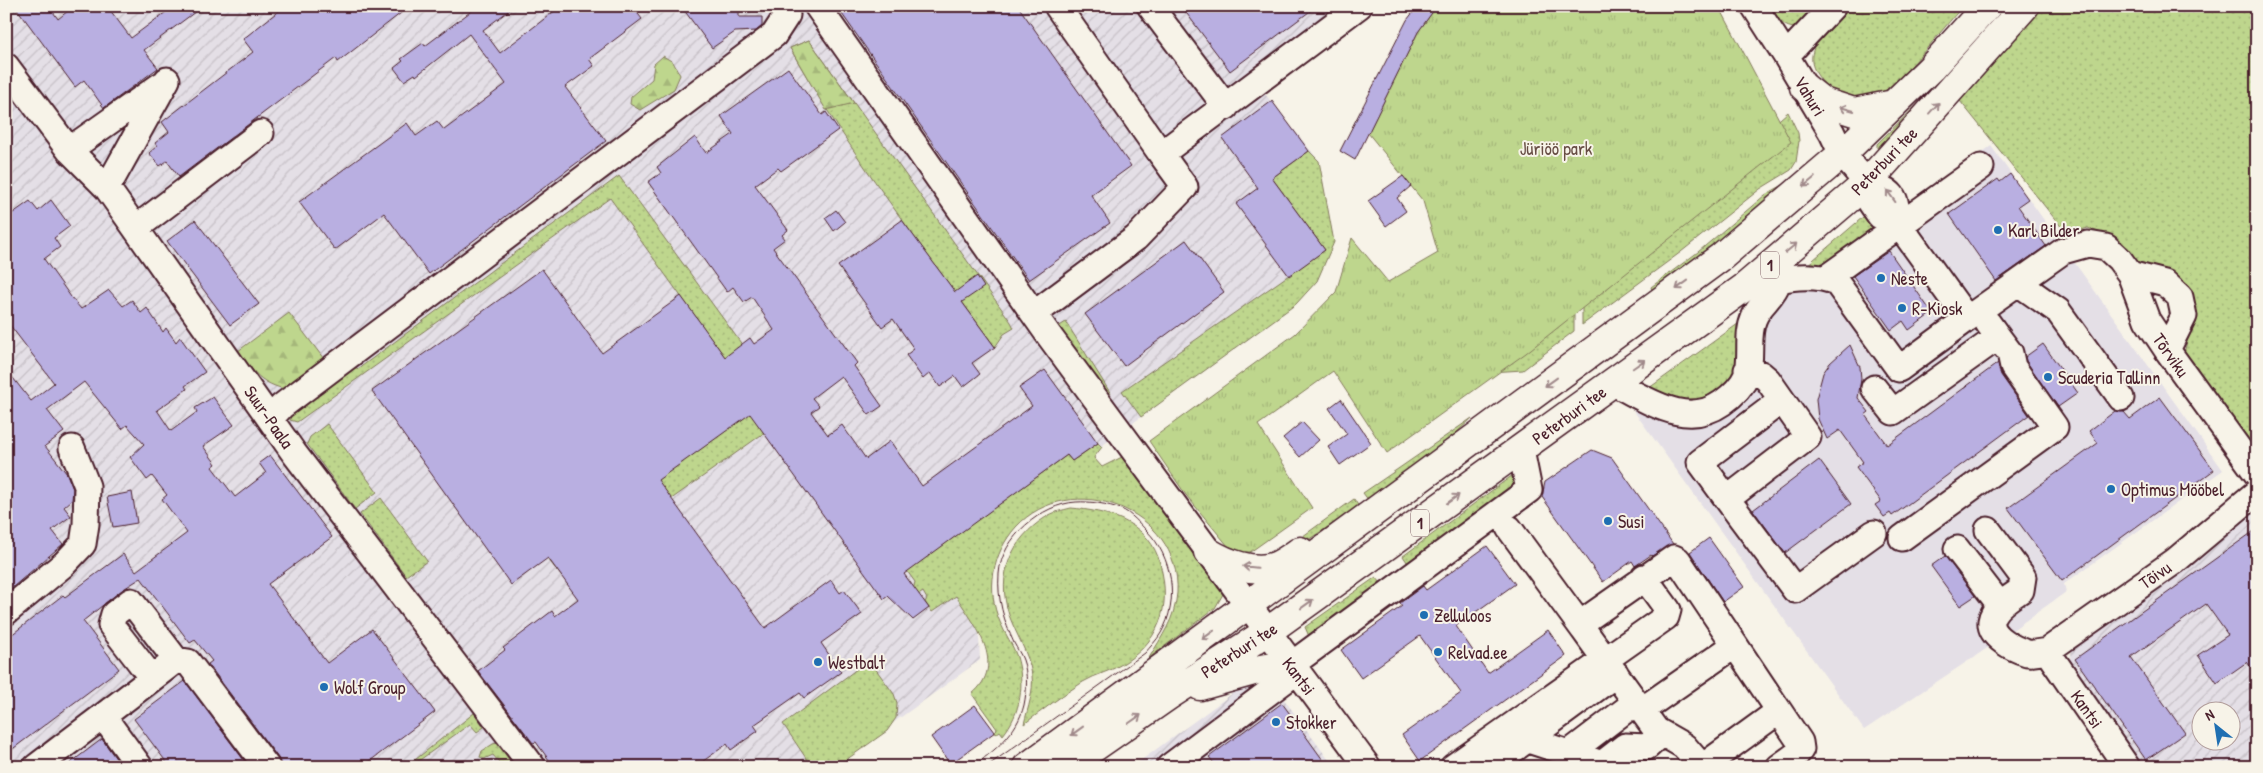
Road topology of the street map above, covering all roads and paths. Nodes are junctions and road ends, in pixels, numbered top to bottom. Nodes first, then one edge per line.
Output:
1 (785, 6) edge
2 (817, 6) edge
3 (1057, 6) edge
4 (1150, 6) edge
5 (1359, 6) edge
6 (1754, 6) edge
7 (1987, 6) edge
8 (2025, 6) edge
9 (1831, 7) edge
10 (1786, 56) junction
11 (6, 66) edge
12 (1804, 88) junction
13 (1894, 104) junction
14 (1226, 106) junction
15 (261, 134) dead end
16 (69, 150) junction
17 (1161, 154) junction
18 (1842, 154) junction
19 (1981, 167) dead end
20 (1867, 183) junction
21 (107, 188) junction
22 (1899, 225) junction
23 (136, 228) junction
24 (2130, 274) junction
25 (1826, 278) junction
26 (1779, 280) junction
27 (2018, 283) junction
28 (1745, 286) junction
29 (1034, 314) junction
30 (1973, 315) junction
31 (1998, 337) junction
32 (2167, 350) junction
33 (1748, 370) junction
34 (1613, 383) junction
35 (1874, 388) dead end
36 (2121, 398) dead end
37 (1782, 400) junction
38 (270, 419) junction
39 (72, 448) dead end
40 (1521, 450) junction
41 (2257, 474) edge
42 (2257, 492) edge
43 (1727, 499) junction
44 (1372, 513) junction
45 (1509, 528) dead end
46 (1988, 530) dead end
47 (1874, 533) dead end
48 (1902, 538) dead end
49 (1958, 549) dead end
50 (1208, 552) junction
51 (1644, 578) junction
52 (2000, 605) junction
53 (1247, 606) junction
54 (6, 612) edge
55 (1583, 629) junction
56 (1267, 632) junction
57 (1735, 645) junction
58 (2047, 651) junction
59 (176, 660) junction
60 (1611, 667) junction
61 (1294, 668) junction
62 (152, 678) junction
63 (1168, 696) junction
64 (1779, 711) junction
65 (1645, 714) junction
66 (102, 716) junction
67 (1503, 732) junction
68 (1527, 740) junction
69 (1569, 753) junction
70 (1178, 764) edge
71 (1600, 765) edge
72 (1455, 766) edge
73 (36, 767) edge
74 (140, 767) edge
75 (267, 767) edge
76 (532, 767) edge
77 (1028, 767) edge
78 (1066, 767) edge
79 (1368, 767) edge
80 (1490, 767) edge
81 (1779, 767) edge
82 (2127, 767) edge

1 - 38 street
2 - 29 street, Kantsi
3 - 17 street
4 - 14 street
5 - 14 street
6 - 10 street, Vahuri
7 - 13 highway, Peterburi tee / 1
20 -> 8 highway, Peterburi tee / 1
9 - 10 street
10 - 12 street, Vahuri
11 - 16 street, Suur-Paala
13 -> 12 highway
12 - 18 street, Vahuri
13 - 18 highway, Peterburi tee / 1
14 - 17 street
15 - 23 street
16 - 21 street, Suur-Paala
16 - 21 street
17 - 29 street
18 - 20 street, Vahuri
18 -> 44 highway, Peterburi tee / 1
19 - 22 street
20 - 22 street
28 -> 20 highway, Peterburi tee / 1
21 - 23 street, Suur-Paala
22 - 25 street
22 - 30 street
23 - 38 street, Suur-Paala
24 - 27 street, Tõrviku
24 - 32 street, Tõrviku
24 - 32 street
25 - 26 street
25 - 30 street
26 - 28 street
26 - 33 street
27 - 30 street
27 - 36 street
34 -> 28 highway, Peterburi tee / 1
29 - 50 street, Kantsi
30 - 31 street
31 - 35 street
31 - 48 street
32 - 41 street, Tõrviku
33 - 34 street
33 - 37 street
34 - 40 highway, Peterburi tee / 1
37 - 43 street
37 - 43 street
38 - 76 street, Suur-Paala
39 - 54 street
56 -> 40 highway, Peterburi tee / 1
40 - 61 street
42 - 58 street, Tõivu
43 - 47 street
44 -> 50 highway
44 - 53 highway, Peterburi tee / 1
45 - 55 street
46 - 52 street
49 - 52 street
50 - 53 street, Kantsi
51 - 55 street
51 - 57 street
51 - 60 street
52 - 58 street
53 - 56 street, Kantsi
53 -> 77 highway, Peterburi tee / 1
55 - 60 street
56 - 61 street, Kantsi
56 - 63 highway, Peterburi tee / 1
57 - 64 street
57 - 65 street
58 - 82 street, Kantsi
59 - 62 street
59 - 62 street
59 - 75 street
60 - 65 street
60 - 67 street
60 - 68 street
61 - 63 highway
61 - 70 street
61 - 79 street, Kantsi
62 - 66 street
78 -> 63 highway, Peterburi tee / 1
64 - 65 street
64 - 81 street
65 - 69 street
65 - 71 street
66 - 73 street
66 - 74 street
67 - 68 street
67 - 72 street
68 - 69 street
68 - 80 street
69 - 71 street

